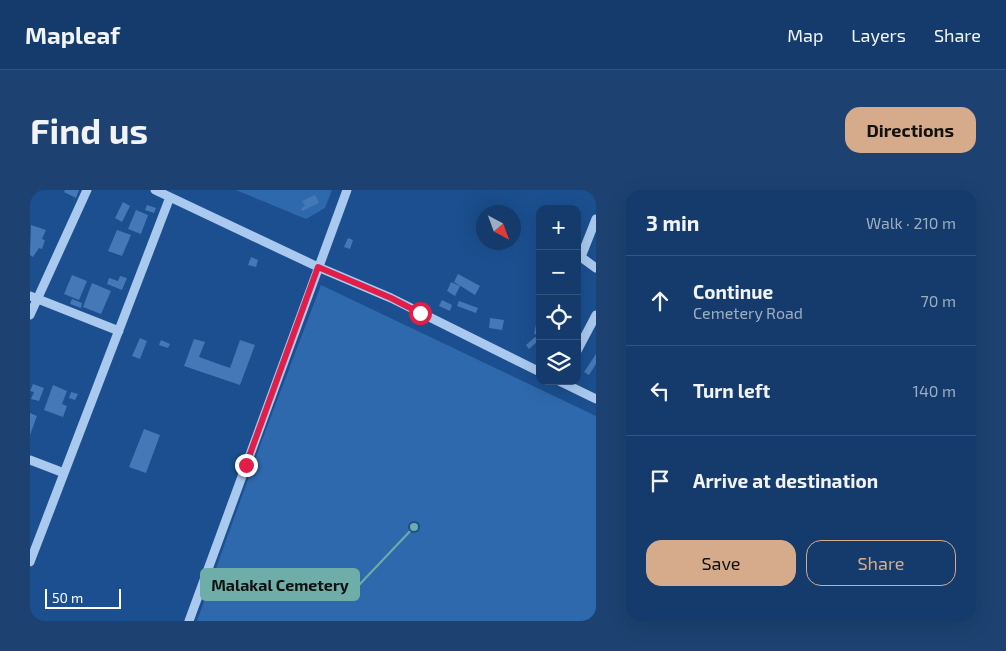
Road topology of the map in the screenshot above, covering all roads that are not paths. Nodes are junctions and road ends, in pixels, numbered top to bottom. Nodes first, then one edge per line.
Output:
1 (87, 190) edge
2 (155, 190) edge
3 (347, 190) edge
4 (170, 197) junction
5 (596, 219) edge
6 (318, 267) junction
7 (596, 268) edge
8 (33, 298) edge
9 (30, 315) edge
10 (596, 315) edge
11 (119, 331) junction
12 (581, 343) edge
13 (536, 370) edge
14 (566, 385) edge
15 (596, 399) edge
16 (30, 460) edge
17 (64, 473) junction
18 (30, 562) edge
19 (189, 621) edge

1 - 8 street
2 - 4 street
3 - 6 street
4 - 6 street
4 - 11 street
5 - 7 street
6 - 13 street
6 - 19 street
8 - 9 street
8 - 11 street
10 - 12 street
11 - 17 street
14 - 15 street
16 - 17 street
17 - 18 street

